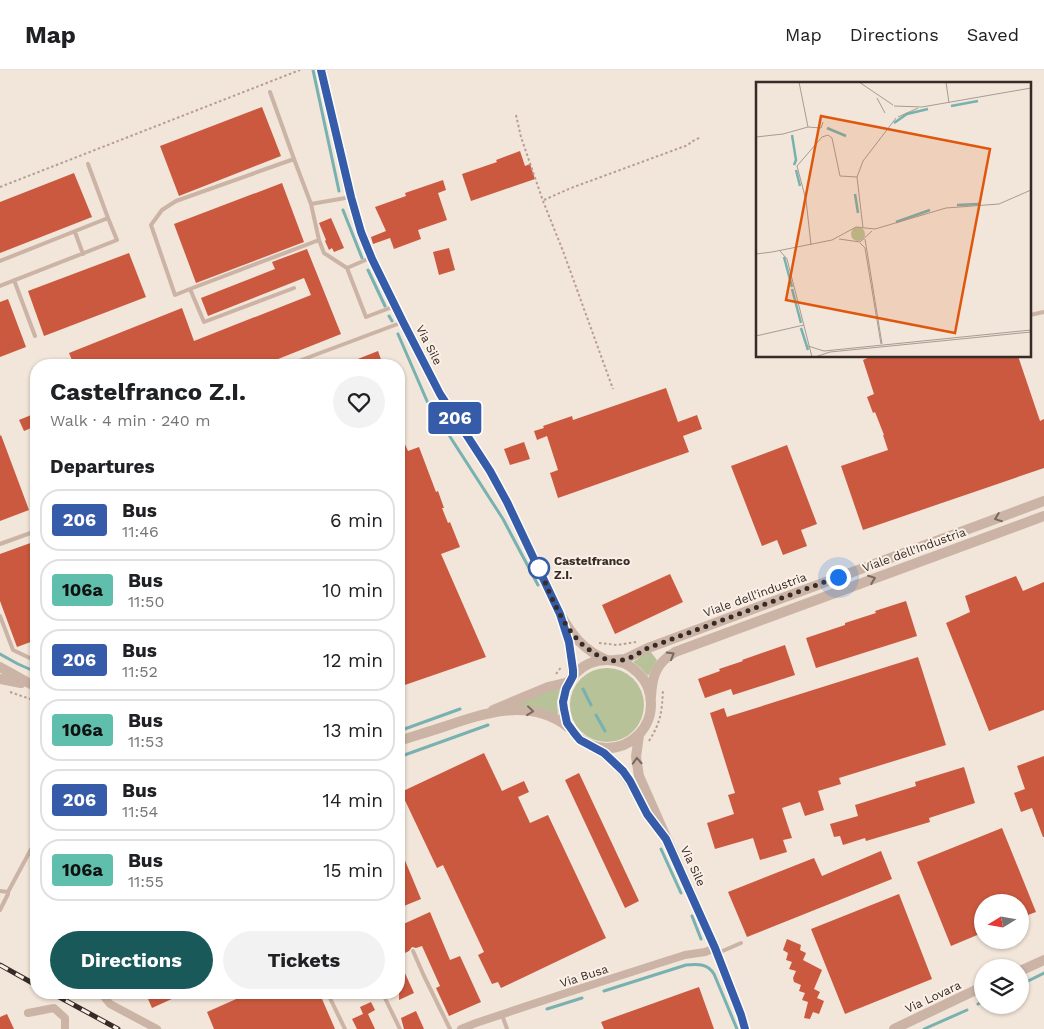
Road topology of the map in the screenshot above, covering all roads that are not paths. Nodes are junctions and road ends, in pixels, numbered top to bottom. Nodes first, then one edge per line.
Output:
1 (321, 70) edge
2 (270, 92) dead end
3 (294, 159) junction
4 (88, 164) dead end
5 (351, 197) junction
6 (311, 204) junction
7 (108, 218) junction
8 (75, 232) junction
9 (319, 240) junction
10 (82, 254) junction
11 (372, 257) junction
12 (0, 261) edge
13 (347, 268) junction
14 (14, 280) junction
15 (0, 286) edge
16 (294, 288) dead end
17 (190, 289) junction
18 (395, 306) junction
19 (403, 322) junction
20 (35, 336) dead end
21 (304, 359) edge
22 (1044, 501) edge
23 (1044, 516) edge
24 (30, 533) edge
25 (0, 544) edge
26 (560, 614) junction
27 (0, 616) edge
28 (30, 658) edge
29 (611, 660) junction
30 (0, 667) edge
31 (571, 679) junction
32 (0, 680) edge
33 (30, 684) edge
34 (30, 685) edge
35 (651, 697) junction
36 (485, 713) junction
37 (571, 729) junction
38 (639, 735) junction
39 (405, 739) edge
40 (593, 746) junction
41 (630, 781) junction
42 (653, 807) junction
43 (666, 839) junction
44 (30, 851) edge
45 (0, 891) edge
46 (8, 892) junction
47 (0, 910) edge
48 (741, 943) dead end
49 (414, 951) dead end
50 (716, 951) junction
51 (1044, 960) edge
52 (1029, 967) edge
53 (974, 991) edge
54 (106, 999) edge
55 (330, 999) edge
56 (385, 999) edge
57 (28, 1013) dead end
58 (502, 1014) junction
59 (741, 1015) junction
60 (65, 1029) edge
61 (157, 1029) edge
62 (344, 1029) edge
63 (400, 1029) edge
64 (450, 1029) edge
65 (462, 1029) edge
66 (507, 1029) edge
67 (745, 1029) edge
68 (749, 1029) edge
69 (894, 1029) edge

1 - 5 street, Via Sile
2 - 3 lane
3 - 6 lane
3 - 17 lane
4 - 7 lane
5 - 6 lane
5 - 11 street, Via Sile
6 - 9 lane
7 - 8 lane
7 - 10 lane
8 - 10 lane
8 - 12 lane
9 - 13 lane
9 - 17 lane
10 - 14 lane
11 - 13 lane
11 - 18 street, Via Sile
13 - 18 lane
14 - 15 lane
14 - 20 lane
16 - 17 lane
18 - 19 street, Via Sile
19 - 21 lane
19 - 26 street, Via Sile
22 -> 29 street, Viale dell'industria
35 -> 23 street, Viale dell'Industria
24 - 25 lane
26 - 29 street, Via Sile
26 - 31 street, Via Sile
27 - 28 lane
29 - 31 street
29 - 35 street
30 - 33 street
31 - 36 street
31 - 37 street
32 - 34 street
35 - 38 street
36 -> 37 street
36 - 39 street
37 - 40 street
38 - 40 street
42 -> 38 street, Via Sile
40 - 41 street, Via Sile
41 - 42 lane
41 - 43 street, Via Sile
42 - 43 street, Via Sile
43 - 50 street, Via Sile
44 - 46 lane
45 - 46 lane
46 - 47 lane
48 - 50 lane
49 - 64 lane
50 - 58 street, Via Busa
50 - 59 street, Via Sile
51 - 52 street
53 - 69 street, Via Lovara
54 - 61 street
55 - 62 lane
56 - 63 lane
57 - 60 street
58 - 65 street, Via Busa
58 - 66 lane
59 - 67 street, Via Sile
59 - 68 street, Via Sile

